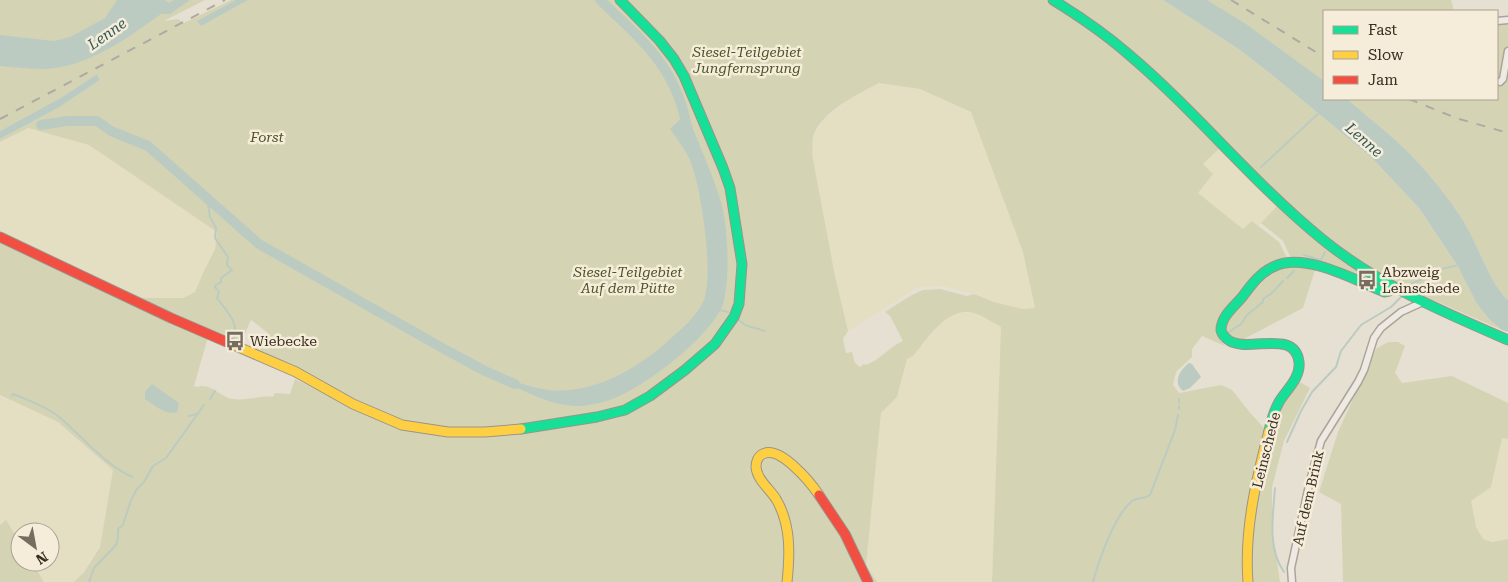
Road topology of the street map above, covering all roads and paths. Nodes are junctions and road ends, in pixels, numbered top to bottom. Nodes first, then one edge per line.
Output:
1 (620, 0) edge
2 (1053, 0) edge
3 (1508, 51) edge
4 (1500, 82) dead end
5 (0, 237) edge
6 (1392, 286) junction
7 (1423, 302) junction
8 (1508, 340) edge
9 (787, 582) edge
10 (868, 582) edge
11 (1248, 582) edge
12 (1292, 582) edge

1 - 5 main road
2 - 6 main road
3 - 4 street
6 - 7 main road
6 - 11 main road, Leinschede
7 - 8 main road
7 - 12 street, Auf dem Brink
9 - 10 main road

